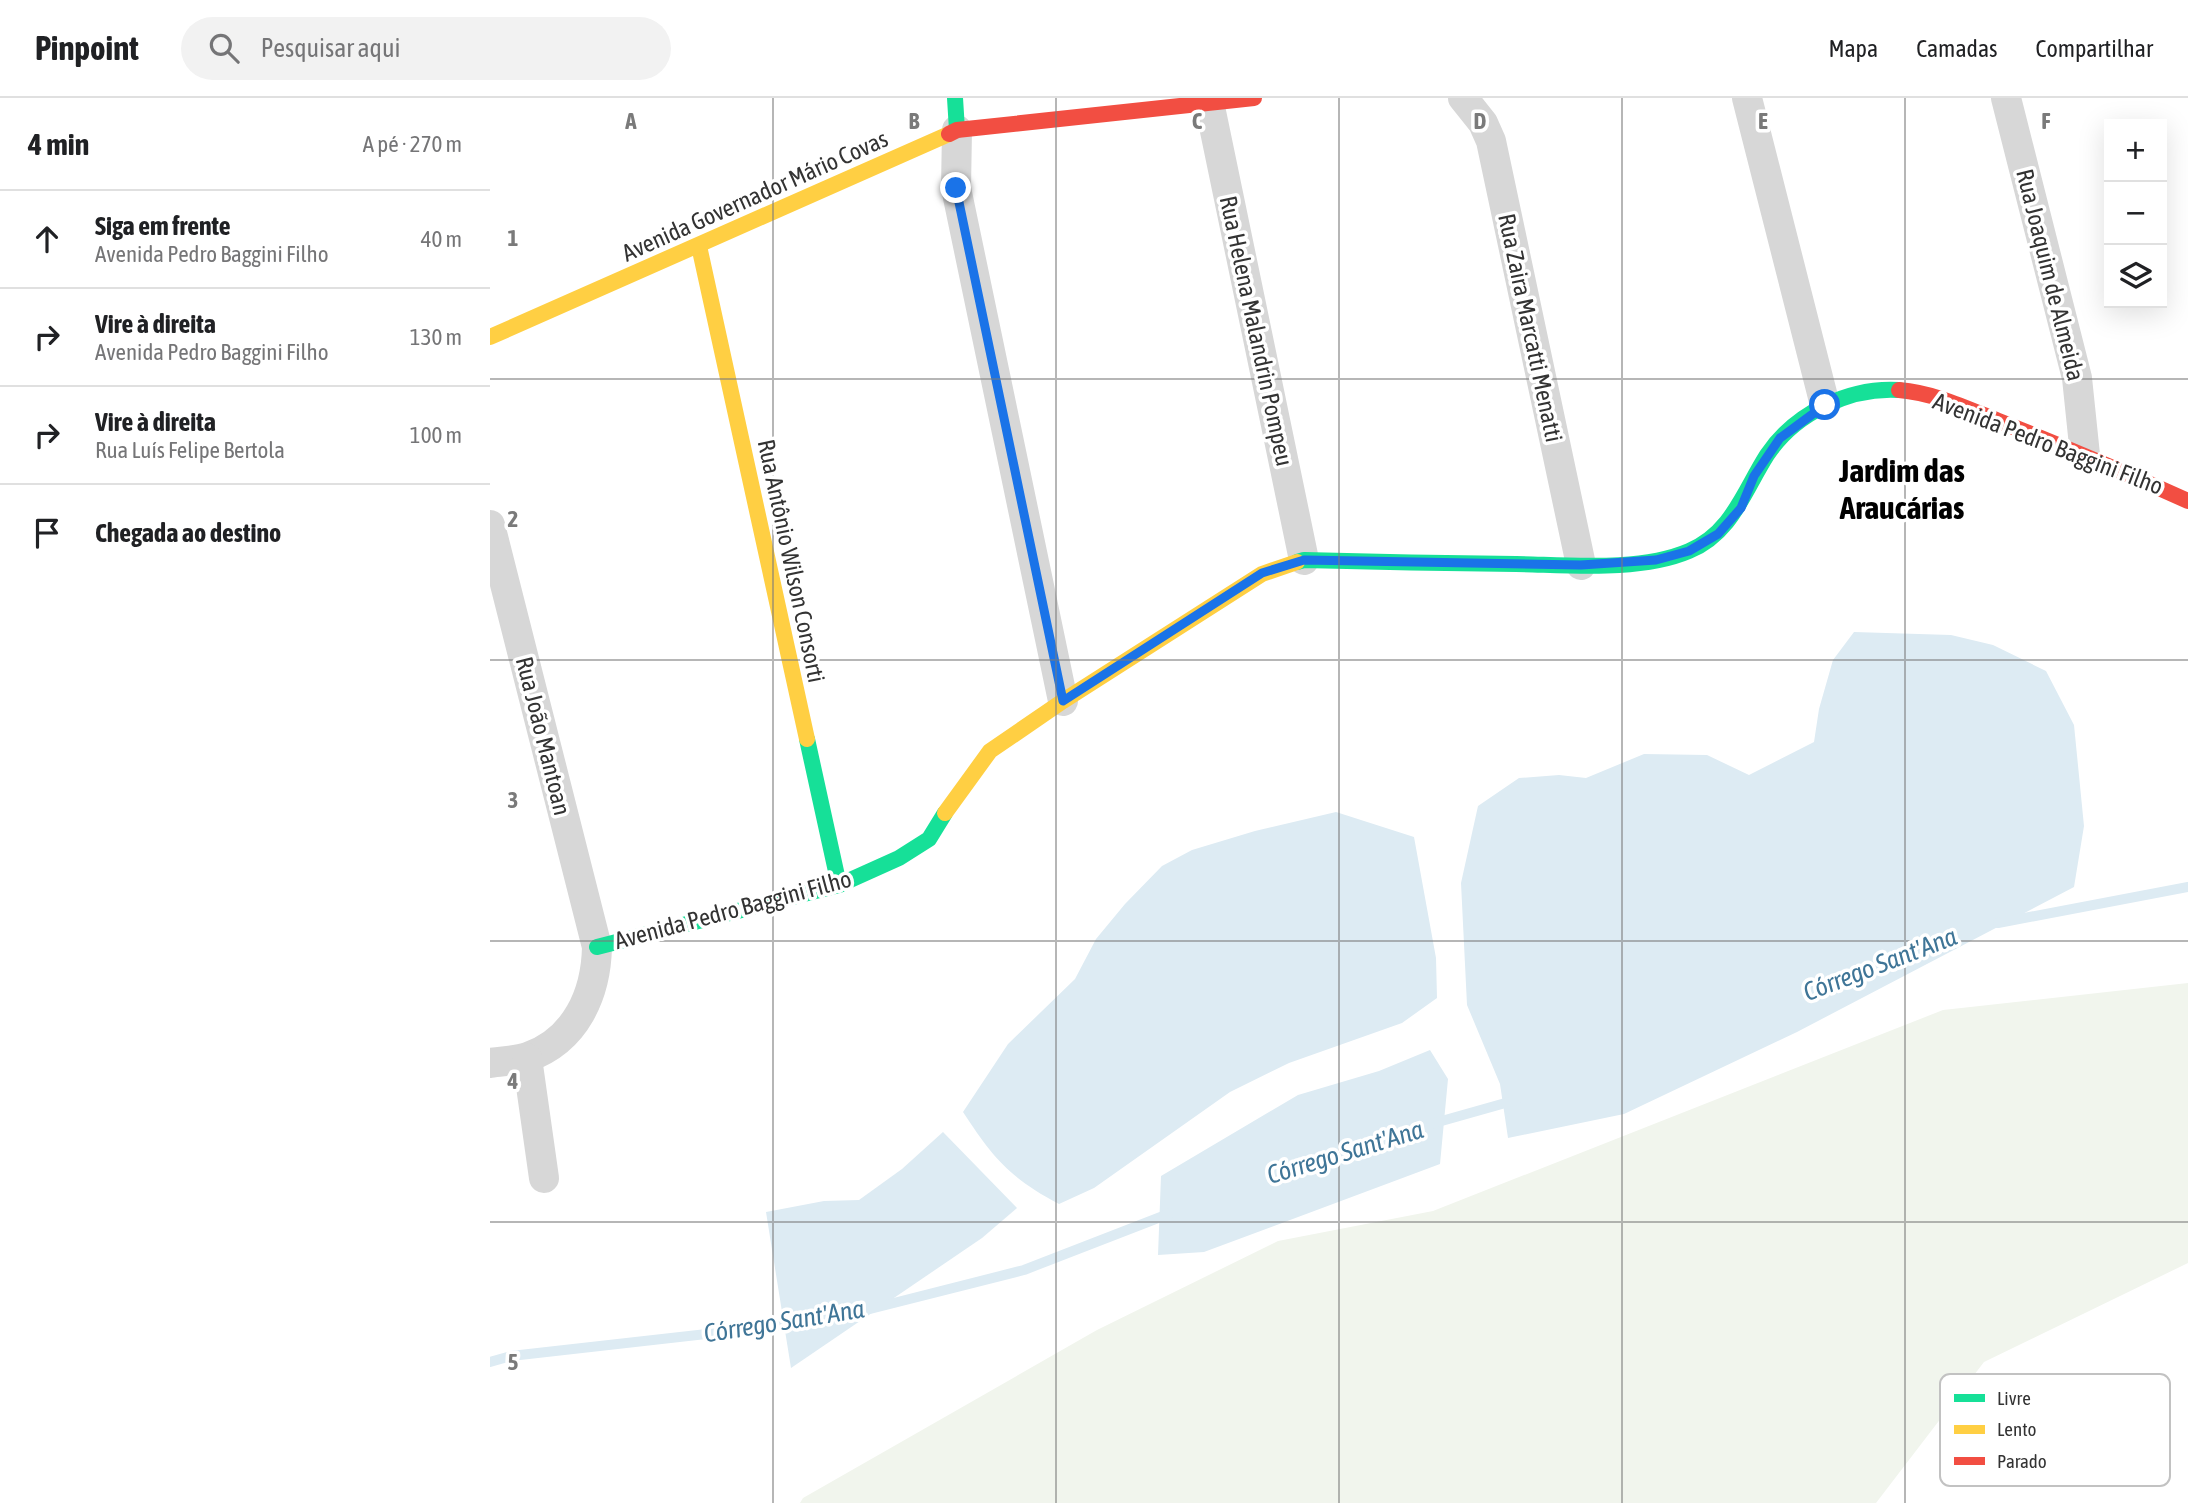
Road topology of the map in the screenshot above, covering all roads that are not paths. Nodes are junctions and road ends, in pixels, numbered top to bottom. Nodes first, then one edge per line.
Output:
1 (955, 98) edge
2 (1254, 98) edge
3 (1463, 98) edge
4 (1747, 98) edge
5 (2006, 98) edge
6 (1209, 102) junction
7 (957, 130) junction
8 (699, 246) junction
9 (490, 337) edge
10 (1825, 405) junction
11 (2085, 455) junction
12 (2188, 500) edge
13 (490, 525) edge
14 (1304, 560) junction
15 (1581, 565) junction
16 (1063, 701) junction
17 (839, 885) junction
18 (597, 947) junction
19 (527, 1058) junction
20 (490, 1063) edge
21 (544, 1178) dead end

1 - 7 street
2 - 6 street, Avenida Governador Mário Covas
3 - 15 street, Rua Zaira Marcatti Menatti
4 - 10 street
5 - 11 street, Rua Joaquim de Almeida
6 - 7 street, Avenida Governador Mário Covas
6 - 14 street, Rua Helena Malandrin Pompeu
7 - 8 street, Avenida Governador Mário Covas
7 - 16 street
8 - 9 street, Avenida Governador Mário Covas
8 - 17 street, Rua Antônio Wilson Consorti
10 - 11 street, Avenida Pedro Baggini Filho
10 - 15 street, Avenida Pedro Baggini Filho
11 - 12 street, Avenida Pedro Baggini Filho
13 - 18 street, Rua João Mantoan
14 - 15 street, Avenida Pedro Baggini Filho
14 - 16 street, Avenida Pedro Baggini Filho
16 - 17 street, Avenida Pedro Baggini Filho
17 - 18 street, Avenida Pedro Baggini Filho
18 - 19 street, Avenida Pedro Baggini Filho
19 - 20 street, Avenida Pedro Baggini Filho
19 - 21 street

